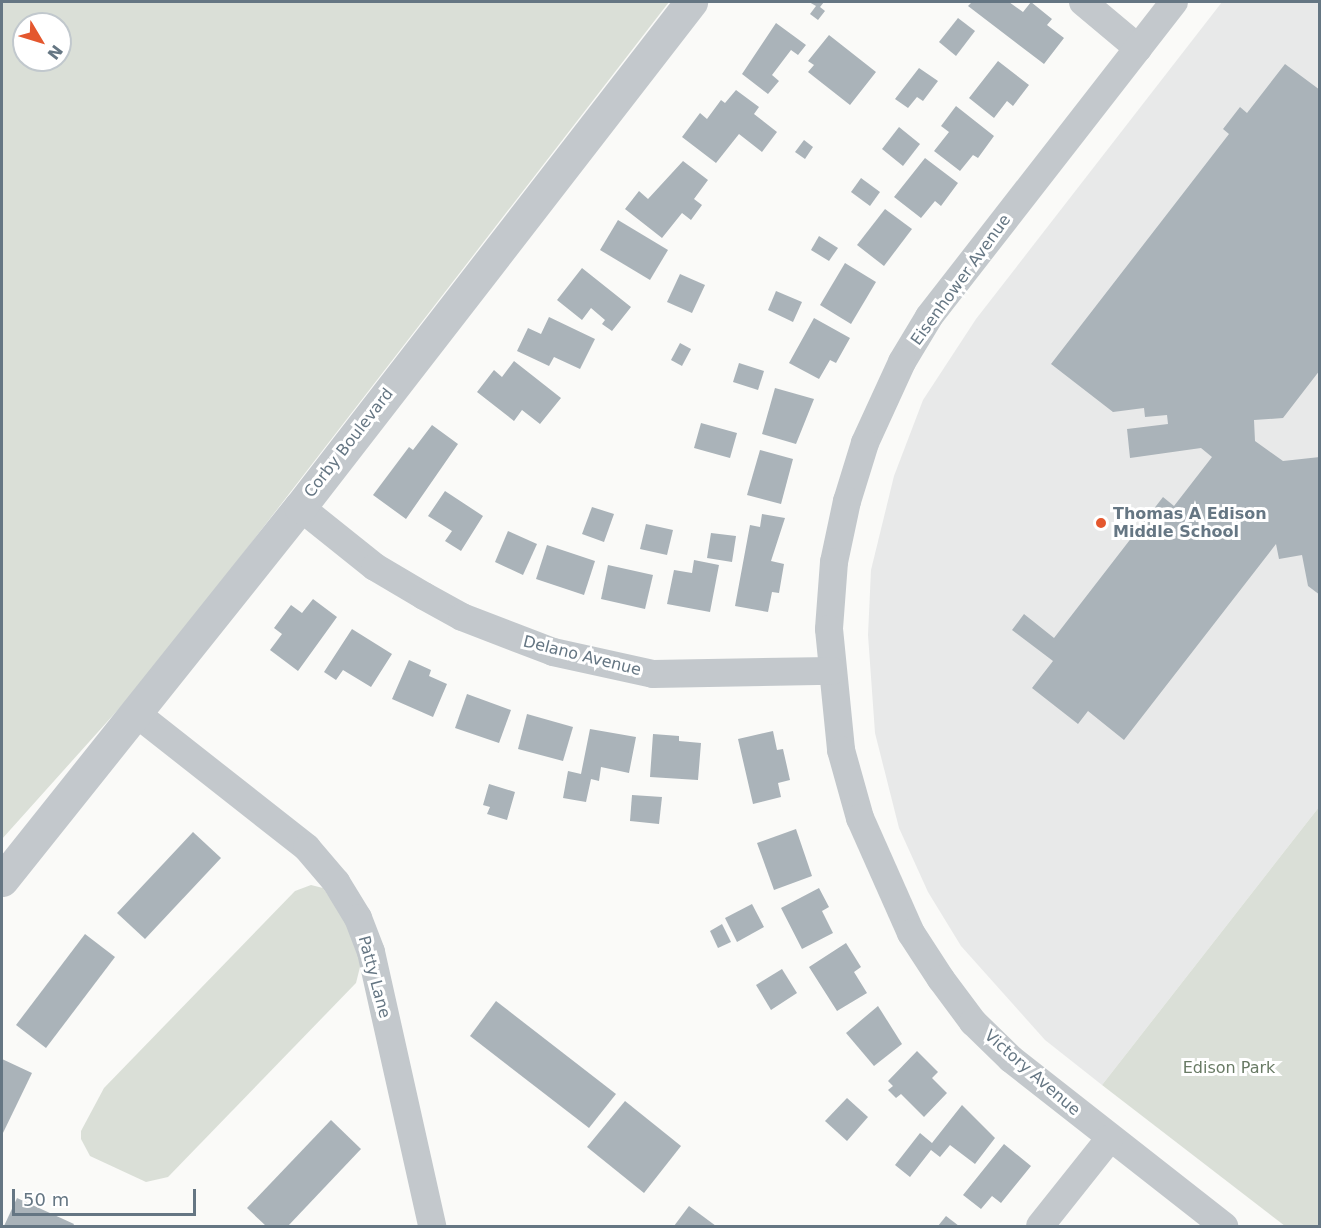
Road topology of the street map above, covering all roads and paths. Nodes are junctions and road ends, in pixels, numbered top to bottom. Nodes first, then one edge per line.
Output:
1 (692, 2) edge
2 (1083, 2) edge
3 (1174, 2) edge
4 (1138, 48) junction
5 (300, 507) junction
6 (832, 671) junction
7 (136, 714) junction
8 (2, 880) edge
9 (1110, 1138) junction
10 (432, 1227) edge
11 (1040, 1227) edge
12 (1224, 1227) edge

1 - 5 street, Corby Boulevard
2 - 4 street
3 - 4 street, Eisenhower Avenue
4 - 6 street, Eisenhower Avenue
5 - 6 street, Delano Avenue
5 - 7 street, Corby Boulevard
6 - 9 street, Victory Avenue
7 - 8 street, Corby Boulevard
7 - 10 street, Patty Lane
9 - 11 street
9 - 12 street, Victory Avenue

